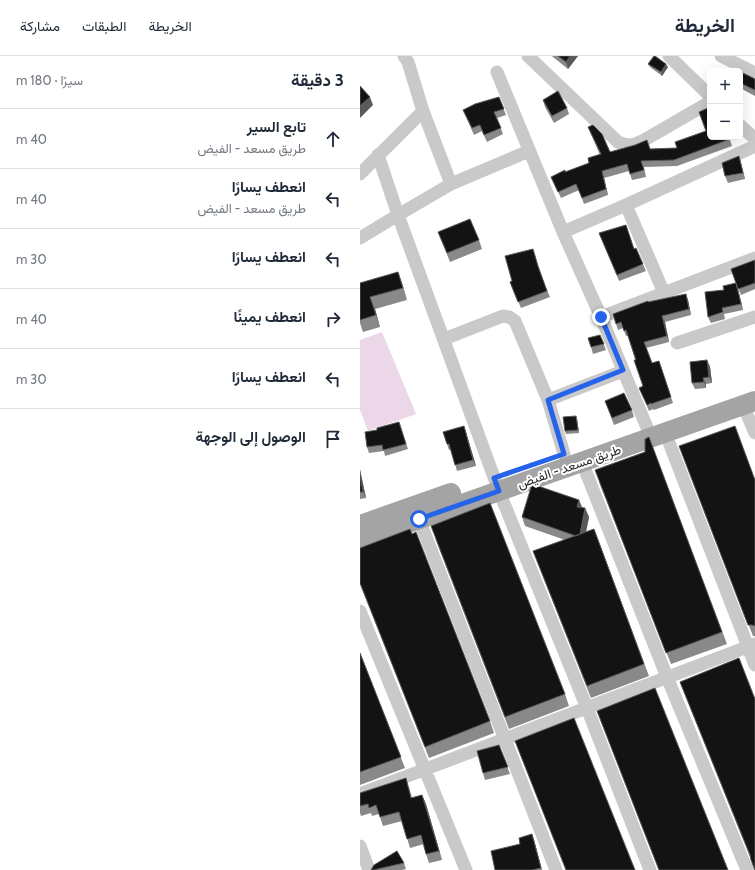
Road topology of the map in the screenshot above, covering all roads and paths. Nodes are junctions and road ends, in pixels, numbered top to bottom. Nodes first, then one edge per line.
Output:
1 (404, 56) edge
2 (528, 56) edge
3 (669, 56) edge
4 (721, 56) edge
5 (497, 72) dead end
6 (755, 73) edge
7 (707, 93) edge
8 (707, 104) edge
9 (423, 111) junction
10 (743, 127) edge
11 (755, 139) edge
12 (755, 146) edge
13 (530, 151) junction
14 (378, 155) junction
15 (360, 174) edge
16 (451, 184) junction
17 (626, 205) junction
18 (398, 215) junction
19 (562, 232) junction
20 (360, 238) edge
21 (755, 258) edge
22 (664, 293) junction
23 (601, 317) junction
24 (755, 317) edge
25 (444, 340) junction
26 (677, 343) dead end
27 (623, 370) junction
28 (755, 388) edge
29 (548, 400) junction
30 (749, 403) edge
31 (654, 432) junction
32 (755, 433) edge
33 (564, 454) junction
34 (582, 462) junction
35 (496, 484) junction
36 (419, 519) junction
37 (360, 525) edge
38 (360, 540) edge
39 (360, 610) edge
40 (751, 645) edge
41 (755, 665) edge
42 (667, 677) junction
43 (587, 708) junction
44 (505, 739) junction
45 (425, 769) junction
46 (360, 794) edge
47 (360, 846) edge
48 (369, 870) edge
49 (466, 870) edge
50 (556, 870) edge
51 (650, 870) edge
52 (747, 870) edge

1 - 9 street
2 - 8 street
3 - 7 street
4 - 6 street
5 - 13 street
9 - 14 street
9 - 16 street
10 - 11 street
12 - 17 street
13 - 16 street
13 - 19 street
14 - 15 street
14 - 18 street
16 - 18 street
17 - 19 street
17 - 22 street
18 - 20 street
18 - 25 street
19 - 23 street
21 - 22 street
22 - 23 street
23 - 27 street
24 - 26 street
25 - 29 street
25 - 35 street
27 - 29 street
27 - 31 street
28 - 31 main road, طريق مسعد - الفيض
29 - 33 street
30 - 31 main road, طريق مسعد - الفيض
30 - 32 street
31 - 33 main road, طريق مسعد - الفيض
31 - 34 main road, طريق مسعد - الفيض
31 - 40 street
33 - 35 main road, طريق مسعد - الفيض
34 - 35 main road, طريق مسعد - الفيض
34 - 42 street
35 - 36 main road, طريق مسعد - الفيض
35 - 37 main road, طريق مسعد - الفيض
35 - 43 street
36 - 38 main road, طريق مسعد - الفيض
36 - 44 street
39 - 45 street
40 - 41 street
40 - 42 street
42 - 43 street
42 - 52 street
43 - 44 street
43 - 51 street
44 - 45 street
44 - 50 street
45 - 46 street
45 - 49 street
47 - 48 street

